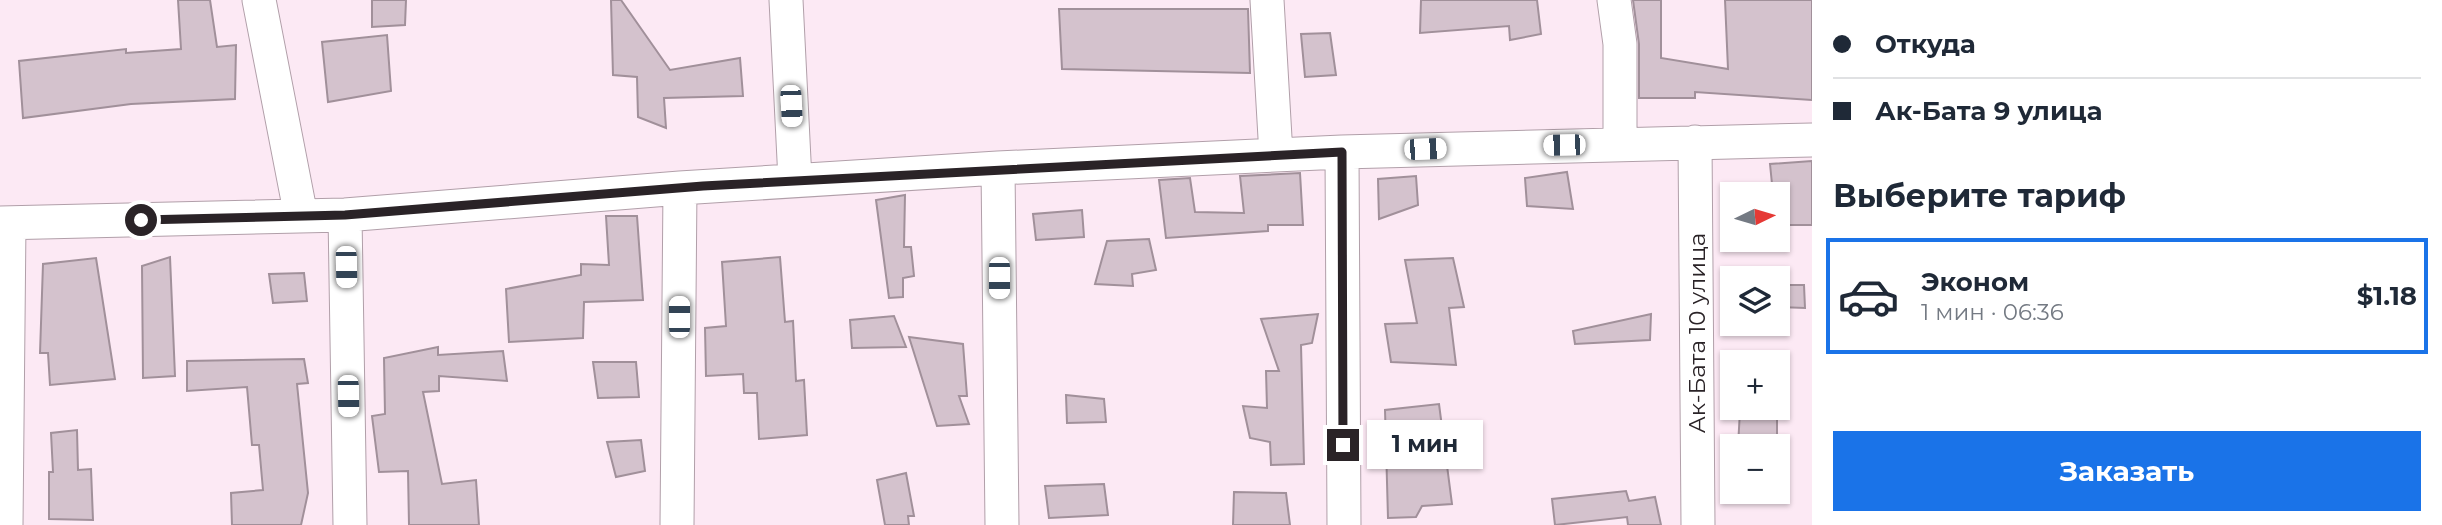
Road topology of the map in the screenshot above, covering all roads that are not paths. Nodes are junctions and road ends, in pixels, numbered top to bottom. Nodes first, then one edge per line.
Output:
1 (259, 0) edge
2 (786, 0) edge
3 (1267, 0) edge
4 (1614, 0) edge
5 (1812, 140) edge
6 (1695, 142) junction
7 (1620, 144) junction
8 (1342, 152) junction
9 (1276, 155) junction
10 (998, 168) junction
11 (795, 180) junction
12 (680, 188) junction
13 (345, 215) junction
14 (301, 216) junction
15 (4, 223) edge
16 (6, 525) edge
17 (350, 525) edge
18 (677, 525) edge
19 (1002, 525) edge
20 (1344, 525) edge
21 (1698, 525) edge

1 - 14 street
2 - 11 street
3 - 9 street
4 - 7 street
5 - 6 street
6 - 7 street
6 - 21 street, Ак-Бата 10 улица
7 - 8 street
8 - 9 street
8 - 20 street
9 - 10 street
10 - 11 street
10 - 19 street
11 - 12 street
12 - 13 street
12 - 18 street
13 - 14 street
13 - 17 street
14 - 15 street
15 - 16 street

